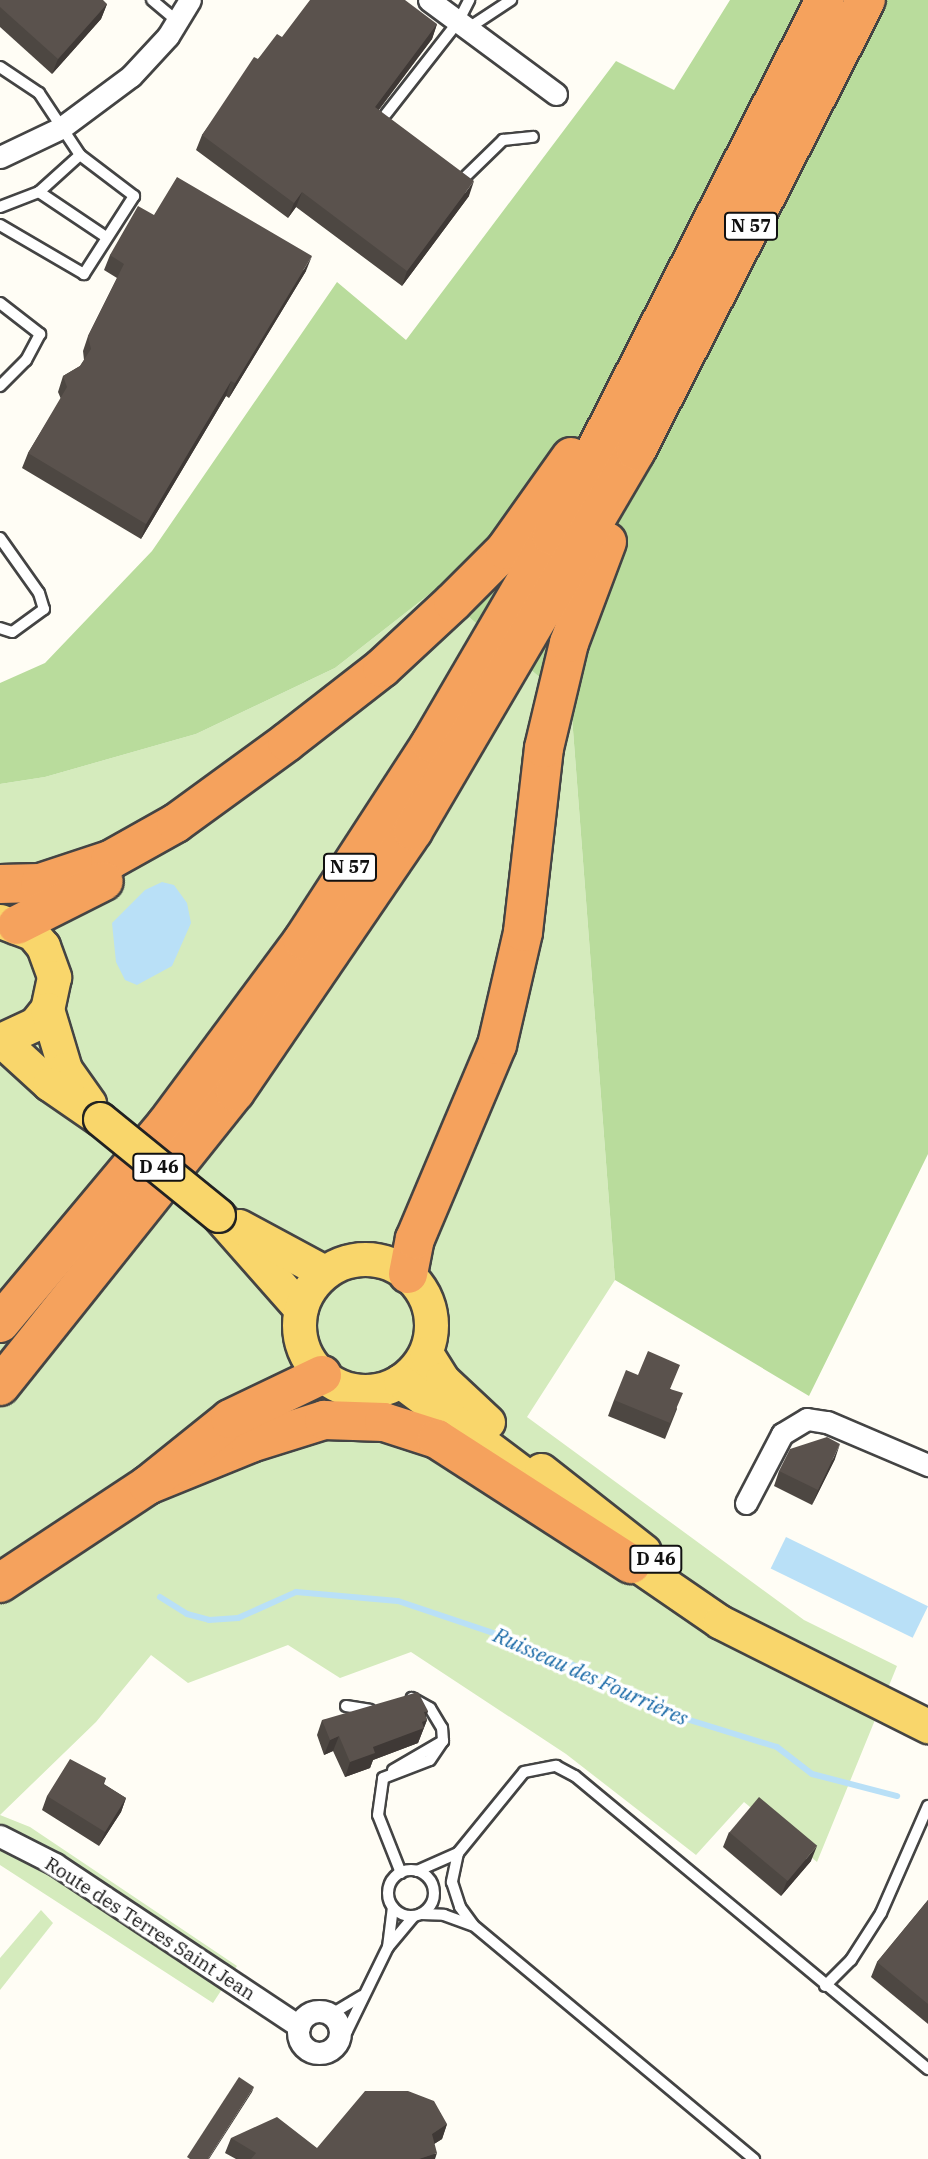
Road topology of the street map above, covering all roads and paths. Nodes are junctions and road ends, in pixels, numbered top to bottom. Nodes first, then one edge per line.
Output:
1 (152, 0) edge
2 (190, 0) edge
3 (429, 0) edge
4 (469, 0) edge
5 (511, 0) edge
6 (825, 0) edge
7 (866, 0) edge
8 (177, 21) junction
9 (463, 26) junction
10 (0, 66) edge
11 (556, 94) dead end
12 (386, 114) edge
13 (61, 128) junction
14 (533, 137) dead end
15 (80, 155) junction
16 (0, 158) edge
17 (466, 176) edge
18 (39, 192) junction
19 (0, 207) edge
20 (0, 225) edge
21 (106, 237) junction
22 (0, 303) edge
23 (638, 369) junction
24 (0, 386) edge
25 (636, 451) junction
26 (0, 538) edge
27 (0, 628) edge
28 (176, 822) junction
29 (0, 884) edge
30 (9, 923) edge
31 (47, 1009) junction
32 (1, 1040) edge
33 (100, 1119) junction
34 (218, 1215) junction
35 (324, 1272) junction
36 (408, 1275) junction
37 (301, 1309) junction
38 (0, 1323) edge
39 (426, 1353) junction
40 (322, 1375) junction
41 (400, 1381) junction
42 (0, 1386) edge
43 (928, 1465) edge
44 (148, 1485) junction
45 (746, 1503) dead end
46 (631, 1564) junction
47 (0, 1583) edge
48 (346, 1706) dead end
49 (928, 1708) edge
50 (928, 1726) edge
51 (928, 1806) edge
52 (0, 1836) edge
53 (458, 1853) junction
54 (417, 1871) junction
55 (401, 1873) junction
56 (393, 1907) junction
57 (417, 1915) junction
58 (473, 1925) junction
59 (388, 1947) junction
60 (825, 1986) junction
61 (362, 1996) junction
62 (330, 2015) junction
63 (299, 2026) junction
64 (340, 2035) junction
65 (928, 2069) edge
66 (754, 2159) edge

1 - 8 lane
2 - 8 street
3 - 9 street
4 - 9 lane
5 - 9 lane
6 - 23 highway, N 57
7 - 25 highway, N 57
8 - 13 street
9 - 11 street
9 - 12 lane
10 - 13 lane
13 - 15 lane
13 - 16 street
14 - 17 lane
15 - 18 lane
15 - 21 lane
18 - 19 lane
18 - 21 lane
20 - 21 lane
22 - 24 lane
23 - 28 highway
23 - 38 highway, N 57
25 - 36 highway
25 - 42 highway, N 57
26 - 27 lane
28 - 29 highway
28 - 30 highway
30 - 31 main road
31 - 32 main road
31 - 33 main road, D 46
32 - 33 main road, D 46
33 - 34 main road, D 46, bridge
34 - 35 main road, D 46
34 - 37 main road, D 46
35 - 36 main road
35 - 37 main road
36 - 39 main road
37 - 40 main road
39 - 41 main road
39 - 49 main road, D 46
40 - 41 main road
40 - 44 highway
41 - 46 main road, D 46
43 - 45 street
44 - 46 highway
44 - 47 highway
46 - 50 main road, D 46
48 - 55 lane
51 - 60 lane
52 - 63 street, Route des Terres Saint Jean
53 - 54 lane
53 - 58 lane
53 - 60 lane
54 - 55 lane
54 - 57 lane
55 - 56 lane
56 - 57 lane
56 - 59 lane
57 - 58 lane
57 - 59 lane
58 - 66 lane
59 - 61 lane
60 - 65 lane
61 - 62 lane
61 - 64 lane
62 - 63 street
62 - 64 street
63 - 64 street

